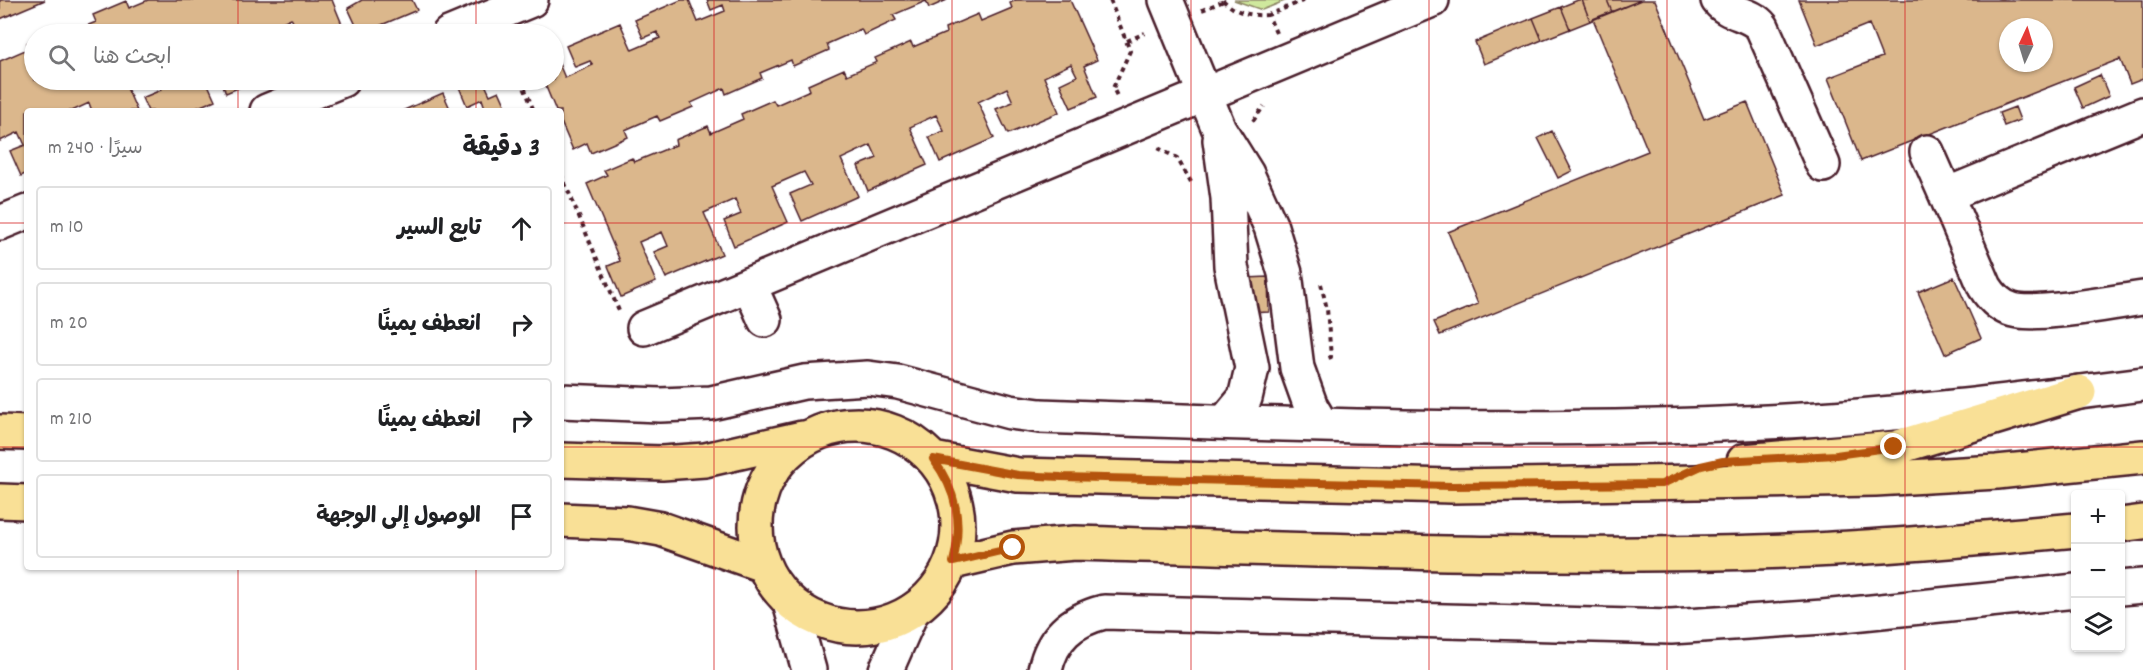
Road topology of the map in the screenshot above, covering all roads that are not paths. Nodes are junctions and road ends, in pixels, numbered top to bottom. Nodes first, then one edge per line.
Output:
1 (531, 0) edge
2 (1166, 0) edge
3 (1432, 0) edge
4 (1718, 0) edge
5 (473, 24) edge
6 (318, 90) edge
7 (1205, 95) junction
8 (274, 108) edge
9 (2143, 114) edge
10 (1219, 129) junction
11 (1927, 152) dead end
12 (1823, 165) dead end
13 (1946, 195) junction
14 (24, 213) edge
15 (0, 223) edge
16 (1276, 243) junction
17 (1230, 249) junction
18 (748, 284) junction
19 (2143, 298) edge
20 (765, 320) dead end
21 (645, 328) road end
22 (2143, 384) edge
23 (2079, 392) junction
24 (564, 401) edge
25 (1225, 422) junction
26 (1321, 424) junction
27 (0, 432) edge
28 (24, 434) edge
29 (813, 435) junction
30 (2143, 457) edge
31 (933, 459) junction
32 (564, 460) edge
33 (1662, 484) junction
34 (0, 501) edge
35 (24, 502) edge
36 (564, 520) edge
37 (2143, 522) edge
38 (2125, 525) edge
39 (2125, 528) edge
40 (2071, 530) edge
41 (2143, 535) edge
42 (953, 562) junction
43 (763, 565) junction
44 (2143, 586) edge
45 (2125, 588) edge
46 (2071, 592) edge
47 (790, 603) junction
48 (912, 611) junction
49 (809, 670) edge
50 (886, 670) edge
51 (1045, 670) edge

1 - 5 street
2 - 7 street
3 - 7 street
4 - 12 street
6 - 8 street
7 - 10 street
7 - 18 street
9 - 13 street
10 - 16 street
10 - 17 street
11 - 13 street
13 - 19 street
14 - 15 street
16 - 17 street
16 - 26 street
17 - 25 street
18 - 20 street
18 - 21 street
22 - 23 street
23 - 26 street
23 - 33 main road
24 - 25 street
25 - 26 street
27 - 28 main road
29 - 31 main road
29 - 32 main road
29 - 43 main road
30 - 33 main road
31 - 33 main road
31 - 42 main road
34 - 35 main road
36 - 43 main road
37 - 38 main road
39 - 41 street
40 - 42 main road
42 - 48 main road
43 - 47 main road
44 - 45 street
46 - 51 street
47 - 48 main road
47 - 49 street
48 - 50 street

